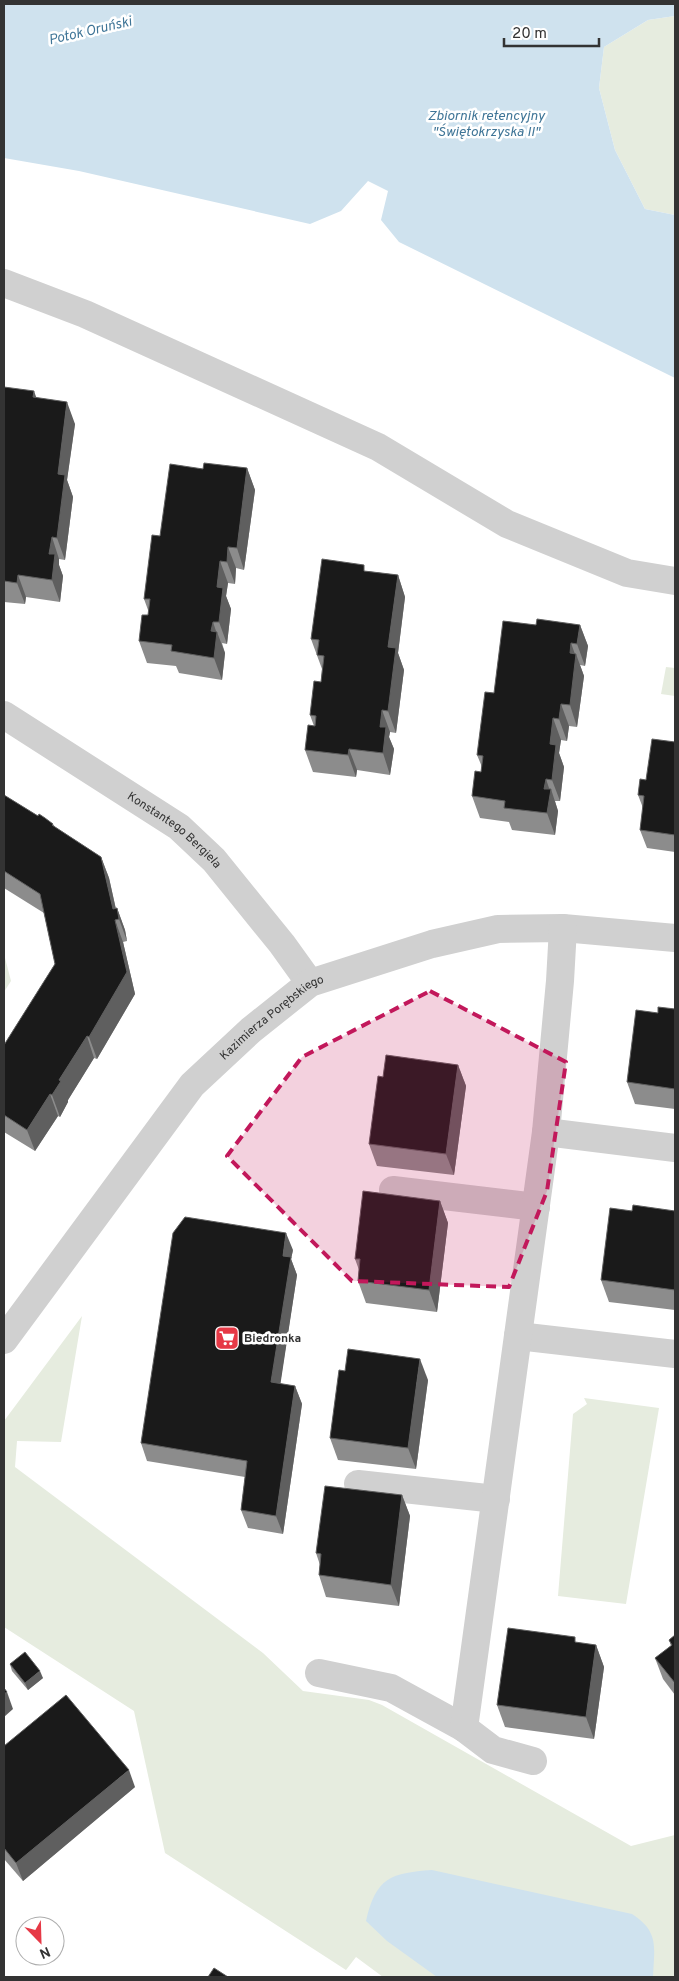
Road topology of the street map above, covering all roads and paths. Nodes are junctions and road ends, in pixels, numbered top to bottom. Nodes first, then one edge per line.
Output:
1 (4, 283) edge
2 (675, 581) edge
3 (4, 715) edge
4 (563, 928) junction
5 (675, 938) edge
6 (310, 983) junction
7 (546, 1132) junction
8 (675, 1148) edge
9 (394, 1190) dead end
10 (536, 1207) junction
11 (518, 1336) junction
12 (4, 1340) edge
13 (675, 1354) edge
14 (358, 1484) dead end
15 (496, 1500) junction
16 (318, 1673) dead end
17 (464, 1728) junction
18 (533, 1760) dead end

1 - 2 street
3 - 6 street, Konstantego Bergiela
4 - 5 street, Kazimierza Porębskiego
4 - 6 street, Kazimierza Porębskiego
4 - 7 street
6 - 12 street, Kazimierza Porębskiego
7 - 8 street
7 - 10 street
9 - 10 street
10 - 11 street
11 - 13 street
11 - 15 street
14 - 15 street
15 - 17 street
16 - 17 street
17 - 18 street

